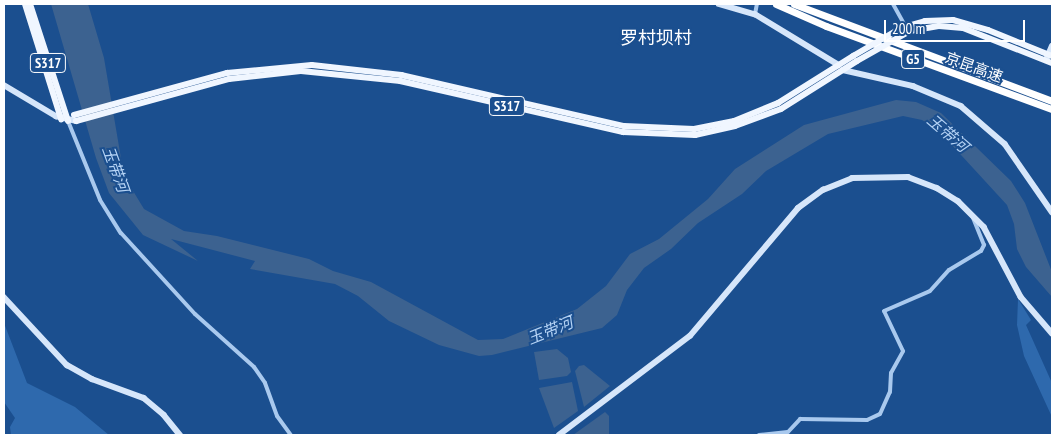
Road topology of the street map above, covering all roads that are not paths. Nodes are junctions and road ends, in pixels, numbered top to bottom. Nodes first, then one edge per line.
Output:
1 (25, 4) edge
2 (30, 4) edge
3 (719, 4) edge
4 (757, 4) edge
5 (776, 4) edge
6 (794, 4) edge
7 (893, 4) edge
8 (755, 14) junction
9 (906, 28) junction
10 (1052, 46) edge
11 (1050, 59) edge
12 (841, 68) junction
13 (4, 85) edge
14 (1052, 102) edge
15 (1052, 109) edge
16 (75, 118) joint
17 (65, 119) junction
18 (972, 212) junction
19 (1052, 212) edge
20 (4, 296) edge
21 (1052, 333) edge
22 (180, 435) edge
23 (291, 435) edge
24 (559, 435) edge
25 (759, 435) edge

1 - 17 main road, S317
2 - 17 main road, S317
3 - 8 street
4 - 8 street
5 - 15 highway, 京昆高速 / G5
6 - 14 highway, 京昆高速 / G5
7 - 9 street
8 - 12 street
9 - 11 main road, S317
9 - 12 main road, S317, bridge
10 - 11 street
12 - 16 main road, S317
12 - 19 street
13 - 17 street
16 - 17 street
17 - 23 street
18 - 21 street
18 - 24 street
18 - 25 street
20 - 22 street

